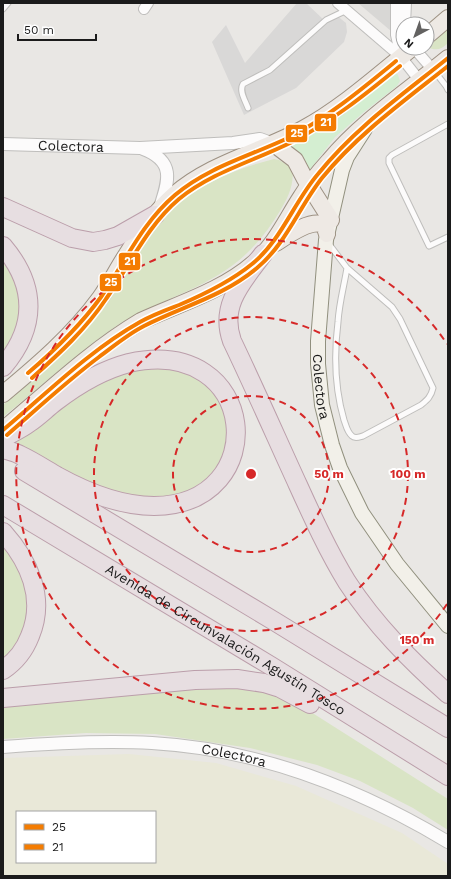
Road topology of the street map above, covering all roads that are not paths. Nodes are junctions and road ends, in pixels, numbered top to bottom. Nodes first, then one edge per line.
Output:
1 (8, 3) edge
2 (338, 3) edge
3 (396, 3) edge
4 (406, 3) edge
5 (3, 9) edge
6 (347, 10) junction
7 (396, 16) edge
8 (405, 16) edge
9 (448, 18) edge
10 (435, 29) edge
11 (395, 42) edge
12 (403, 56) edge
13 (411, 56) edge
14 (415, 56) edge
15 (448, 58) edge
16 (433, 70) junction
17 (420, 81) junction
18 (448, 90) edge
19 (248, 108) dead end
20 (370, 121) junction
21 (448, 124) edge
22 (3, 144) edge
23 (274, 144) junction
24 (140, 148) junction
25 (309, 186) junction
26 (3, 207) edge
27 (157, 213) junction
28 (328, 231) junction
29 (448, 237) edge
30 (3, 246) edge
31 (266, 251) junction
32 (347, 268) junction
33 (3, 367) edge
34 (3, 394) edge
35 (3, 430) edge
36 (3, 438) edge
37 (9, 456) edge
38 (3, 505) edge
39 (3, 532) edge
40 (448, 626) edge
41 (3, 670) edge
42 (448, 694) edge
43 (3, 698) edge
44 (448, 728) edge
45 (3, 747) edge
46 (448, 776) edge
47 (448, 787) edge
48 (448, 842) edge

1 - 5 lane
2 - 6 street
3 - 7 street
4 - 8 street
6 - 11 street
6 - 19 lane
9 - 10 main road
12 - 23 main road
13 - 17 street
14 - 16 street
15 - 16 main road
16 - 17 main road
16 - 18 lane
17 - 20 main road
20 - 25 main road
20 - 28 main road, Colectora
21 - 29 lane
22 - 24 street, Colectora
23 - 24 street, Colectora
23 - 25 main road
23 - 27 main road
24 - 27 street
25 - 28 main road
25 - 31 main road
26 - 27 highway
27 - 34 main road
28 - 31 main road
28 - 32 lane
28 - 40 main road, Colectora
30 - 33 highway
31 - 35 main road
31 - 42 highway
32 - 32 lane
36 - 37 highway
37 - 44 highway
38 - 46 highway, Avenida de Circunvalación Agustín Tosco
39 - 41 highway
43 - 47 highway
45 - 48 street, Colectora

